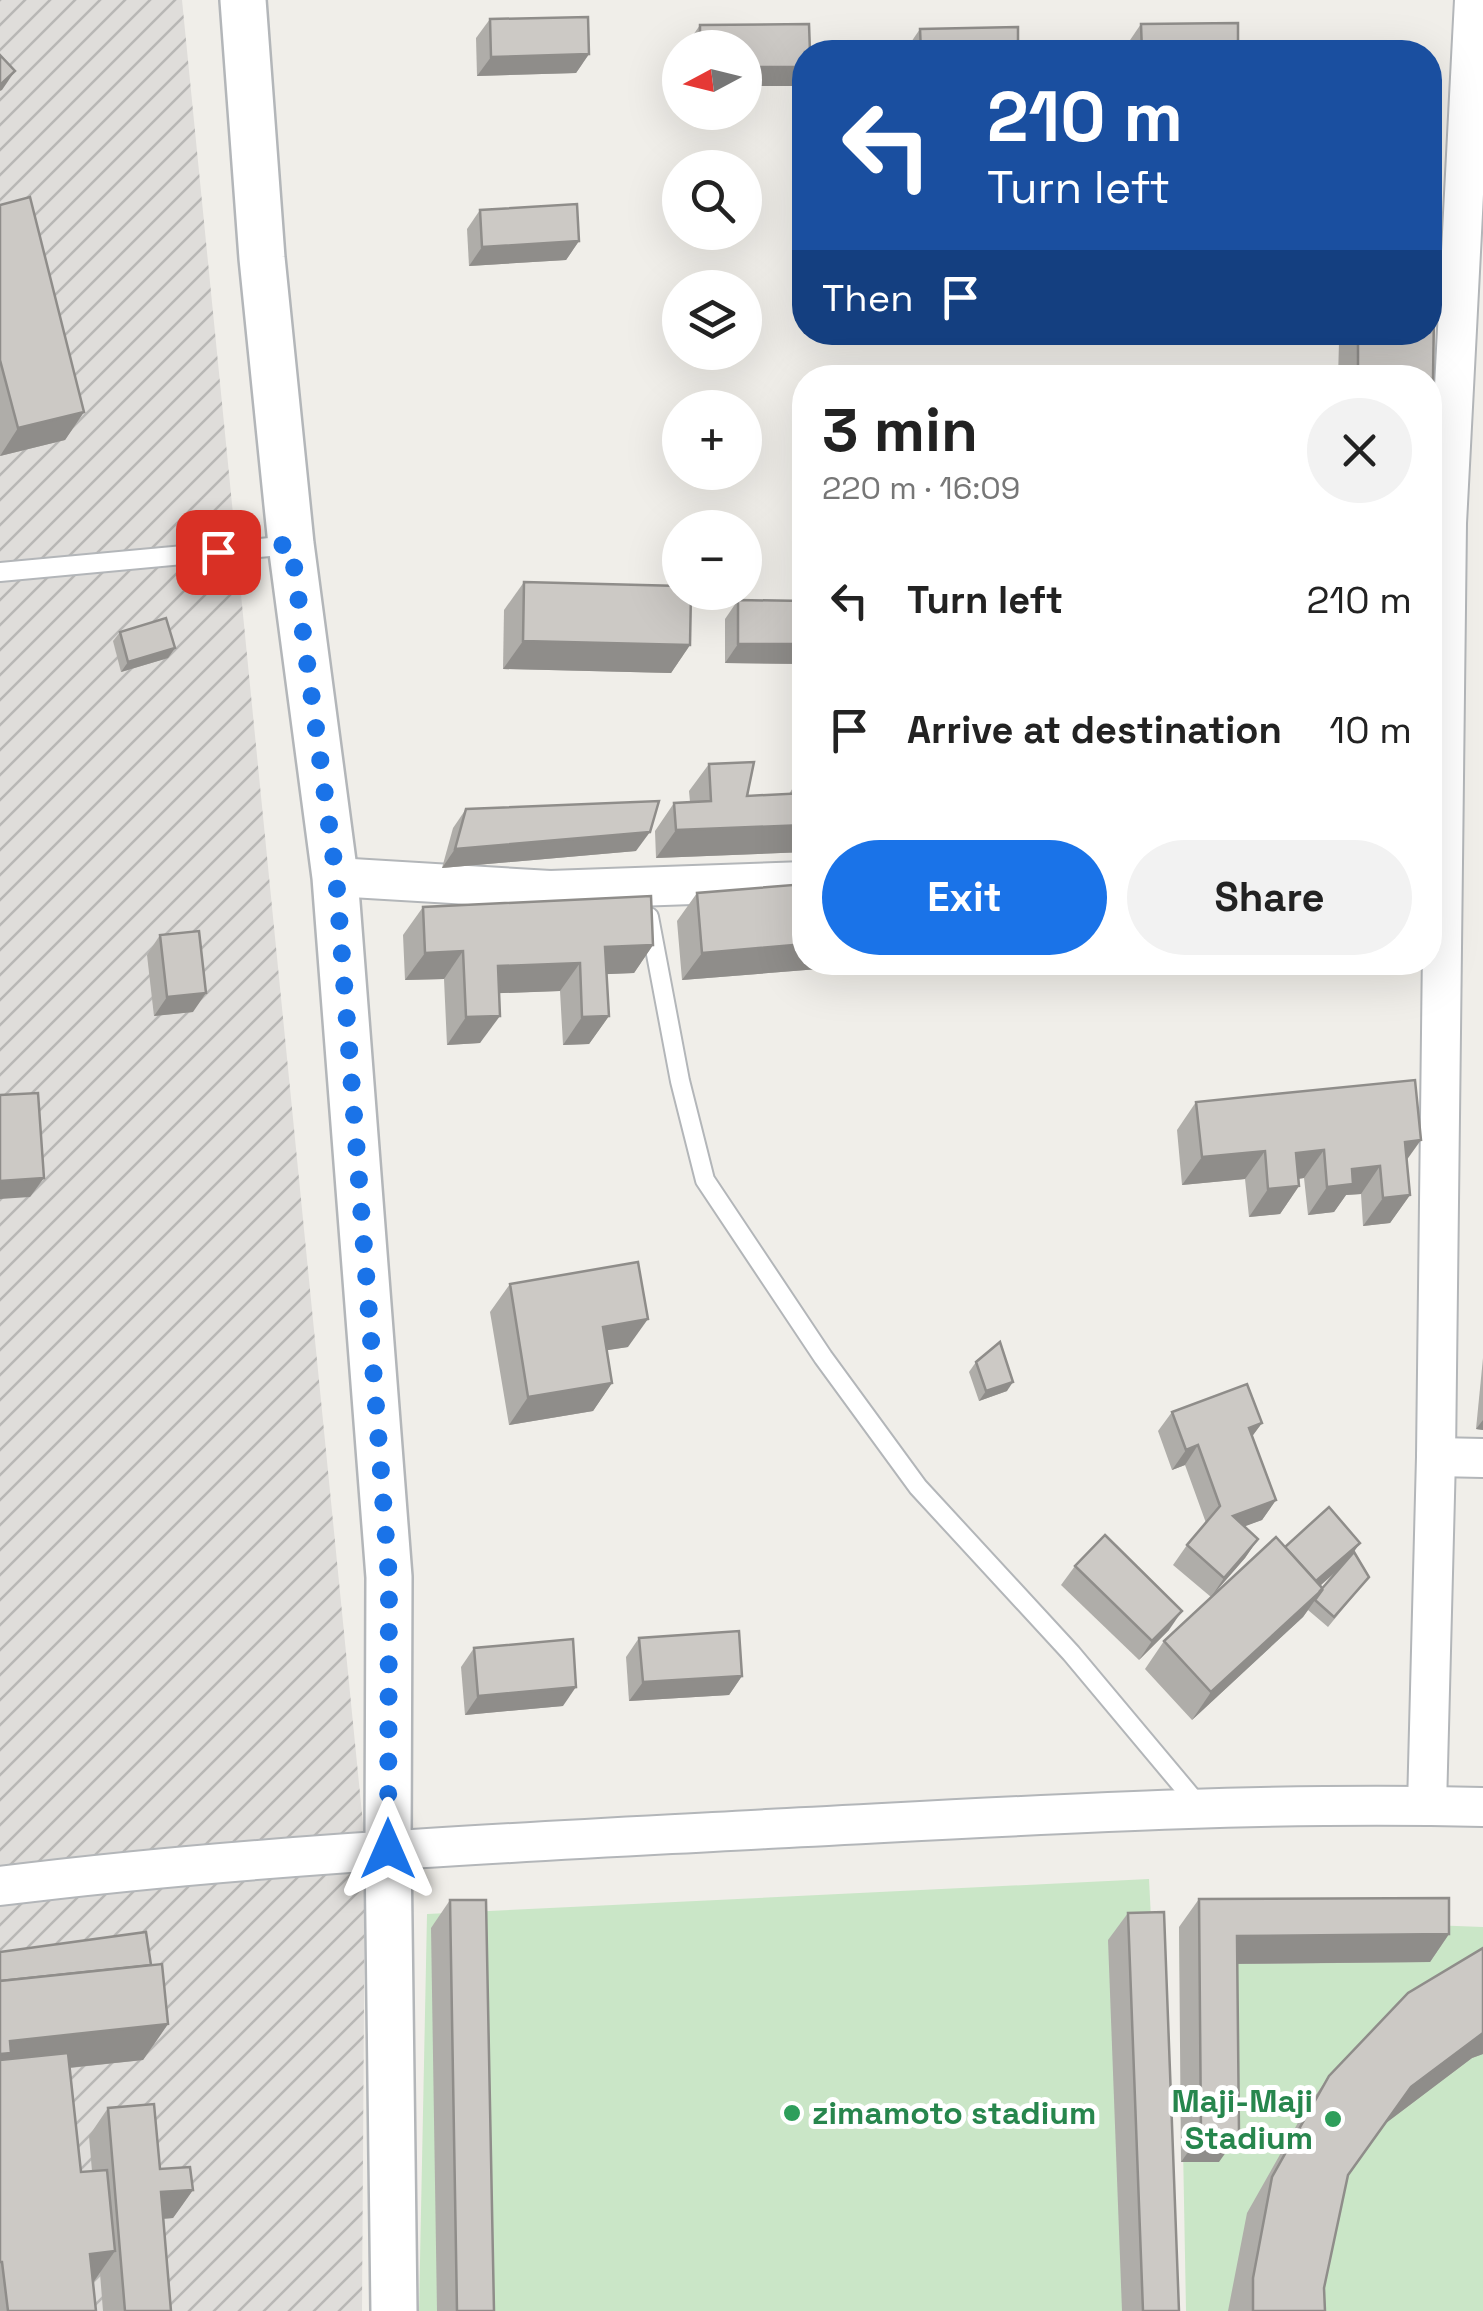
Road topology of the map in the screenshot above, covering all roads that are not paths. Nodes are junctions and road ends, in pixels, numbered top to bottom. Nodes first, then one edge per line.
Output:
1 (243, 0) edge
2 (1474, 0) edge
3 (1465, 524) edge
4 (291, 544) junction
5 (0, 572) edge
6 (1442, 792) edge
7 (336, 876) junction
8 (792, 882) edge
9 (643, 887) junction
10 (1438, 975) edge
11 (1436, 1456) junction
12 (1483, 1458) edge
13 (1427, 1806) junction
14 (1200, 1807) junction
15 (1483, 1807) edge
16 (388, 1849) junction
17 (0, 1886) edge
18 (394, 2311) edge

1 - 4 street
2 - 3 street
3 - 6 street
4 - 5 lane
4 - 7 street
7 - 9 street
7 - 16 street
8 - 9 street
9 - 14 lane
10 - 11 street
11 - 12 street
11 - 13 street
13 - 14 street
13 - 15 street
14 - 16 street
16 - 17 street
16 - 18 street

